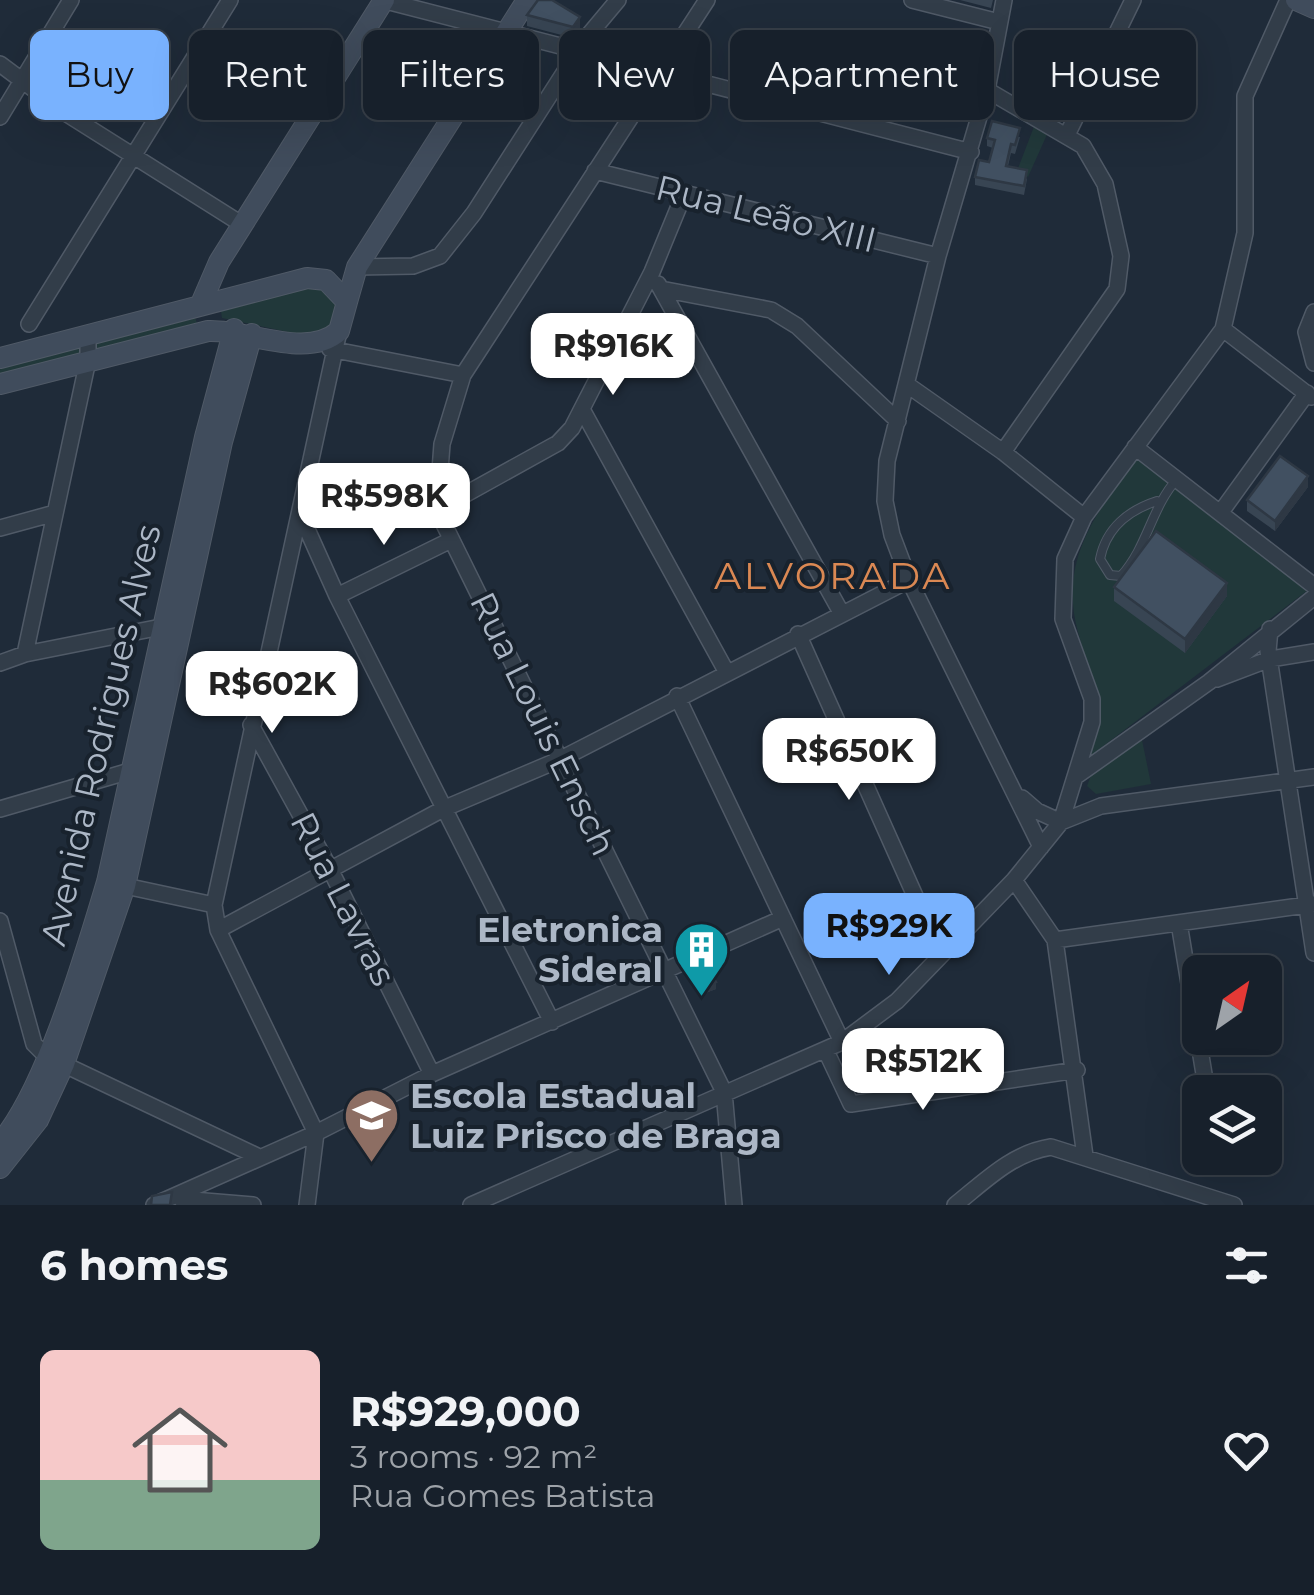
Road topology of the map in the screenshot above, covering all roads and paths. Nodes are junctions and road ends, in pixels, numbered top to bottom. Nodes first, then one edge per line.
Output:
1 (71, 0) edge
2 (230, 0) edge
3 (383, 0) edge
4 (527, 0) edge
5 (618, 0) edge
6 (707, 0) edge
7 (912, 0) edge
8 (1004, 0) edge
9 (1134, 0) edge
10 (1288, 0) edge
11 (1296, 0) edge
12 (1314, 8) edge
13 (999, 22) junction
14 (490, 30) edge
15 (507, 30) edge
16 (592, 30) edge
17 (688, 30) edge
18 (994, 53) edge
19 (0, 64) edge
20 (24, 81) junction
21 (559, 83) edge
22 (710, 87) edge
23 (994, 93) edge
24 (0, 116) edge
25 (450, 120) edge
26 (629, 120) edge
27 (980, 120) edge
28 (1066, 135) junction
29 (971, 152) junction
30 (136, 157) junction
31 (595, 171) junction
32 (684, 194) junction
33 (243, 225) junction
34 (938, 256) junction
35 (357, 267) junction
36 (652, 272) junction
37 (307, 278) junction
38 (661, 289) junction
39 (347, 302) junction
40 (200, 306) junction
41 (1314, 312) edge
42 (29, 324) dead end
43 (1223, 330) junction
44 (208, 331) junction
45 (243, 332) junction
46 (88, 334) junction
47 (339, 340) junction
48 (1311, 356) edge
49 (0, 358) edge
50 (88, 360) junction
51 (463, 376) junction
52 (0, 384) edge
53 (909, 386) junction
54 (1306, 392) edge
55 (583, 411) junction
56 (898, 421) junction
57 (1134, 447) junction
58 (1003, 452) junction
59 (1177, 479) junction
60 (1158, 501) junction
61 (437, 510) junction
62 (1221, 512) junction
63 (55, 513) junction
64 (1084, 517) junction
65 (302, 518) junction
66 (0, 528) edge
67 (451, 540) junction
68 (909, 580) junction
69 (1314, 586) edge
70 (337, 596) junction
71 (1314, 598) edge
72 (842, 614) junction
73 (1270, 628) junction
74 (170, 629) junction
75 (798, 634) junction
76 (1314, 652) edge
77 (25, 654) junction
78 (1270, 659) junction
79 (0, 663) edge
80 (726, 671) junction
81 (1208, 682) junction
82 (678, 696) junction
83 (251, 724) junction
84 (561, 759) junction
85 (142, 768) junction
86 (1078, 775) junction
87 (1314, 778) edge
88 (1288, 782) junction
89 (1016, 791) junction
90 (443, 808) junction
91 (0, 809) edge
92 (1061, 822) junction
93 (1041, 847) junction
94 (330, 867) junction
95 (1014, 880) junction
96 (116, 884) junction
97 (214, 905) junction
98 (1310, 905) edge
99 (784, 918) junction
100 (0, 920) edge
101 (1179, 923) junction
102 (218, 930) junction
103 (1056, 940) junction
104 (1314, 953) edge
105 (941, 954) junction
106 (667, 973) junction
107 (552, 1022) junction
108 (842, 1042) junction
109 (826, 1051) junction
110 (55, 1060) junction
111 (1076, 1070) junction
112 (432, 1074) junction
113 (1204, 1075) edge
114 (724, 1092) junction
115 (316, 1133) junction
116 (2, 1156) edge
117 (257, 1156) junction
118 (1085, 1156) junction
119 (181, 1199) edge
120 (154, 1205) edge
121 (252, 1205) edge
122 (307, 1205) edge
123 (470, 1205) edge
124 (734, 1205) edge
125 (954, 1205) edge
126 (1234, 1205) edge

1 - 20 street
2 - 30 street
3 - 14 street
3 - 33 street
4 - 15 street
5 - 16 street
6 - 17 street, Rua Louis Ensch
7 - 13 street
8 - 13 street
9 - 28 street
10 - 43 street
11 - 12 street
13 - 18 street
19 - 20 street
20 - 24 street
20 - 30 street
21 - 35 street
22 - 29 street
23 - 28 street
25 - 35 street
26 - 31 street, Rua Louis Ensch
27 - 29 street
28 - 58 street
29 - 34 street
30 - 33 street
30 - 42 street
31 - 32 street, Rua Leão XIII
31 - 51 street, Rua Louis Ensch
32 - 34 street, Rua Leão XIII
32 - 36 street
33 - 40 street
34 - 53 street
35 - 37 street
35 - 39 street
36 - 38 street
36 - 55 street
37 - 39 street
37 - 40 street
38 - 56 street
38 - 72 street
39 - 47 street
40 - 44 street
40 - 46 street
41 - 48 street
43 - 54 street
43 - 57 street
44 - 45 street
44 - 50 street
45 - 47 street
45 - 74 street, Avenida Rodrigues Alves
46 - 49 street
46 - 50 street
47 - 51 street
47 - 65 street
48 - 54 street
50 - 52 street
50 - 63 street
51 - 61 street, Rua Louis Ensch
53 - 56 street
53 - 58 street
54 - 62 street
55 - 61 street
55 - 80 street
56 - 68 street
57 - 59 street
57 - 64 street
58 - 64 street
59 - 60 lane
59 - 62 street
60 - 60 lane
61 - 67 street, Rua Louis Ensch
62 - 69 street
63 - 66 street
63 - 77 street
64 - 86 street
65 - 70 street
65 - 83 street
67 - 70 street
67 - 84 street, Rua Louis Ensch
68 - 72 street
68 - 89 street
70 - 90 street
71 - 73 street
72 - 75 street
73 - 78 street
73 - 81 street
74 - 77 street
74 - 85 street, Avenida Rodrigues Alves
75 - 80 street
75 - 105 street
76 - 78 street
77 - 79 street
78 - 81 street
78 - 88 street
80 - 82 street
81 - 86 street
82 - 84 street
82 - 99 street
83 - 94 street, Rua Lavras
83 - 97 street
84 - 90 street
84 - 106 street, Rua Louis Ensch
85 - 91 street
85 - 96 street, Avenida Rodrigues Alves
86 - 92 street
87 - 88 street
88 - 92 street
88 - 98 street
89 - 92 street
89 - 93 street
90 - 94 street
90 - 107 street
92 - 93 street
93 - 95 street
94 - 102 street
94 - 112 street, Rua Lavras
95 - 103 street
95 - 105 street
96 - 97 street
96 - 110 street, Avenida Rodrigues Alves
97 - 102 street
98 - 101 street
98 - 104 street
99 - 106 street
99 - 108 street
100 - 110 street
101 - 103 street
101 - 113 street
102 - 115 street
103 - 111 street
105 - 108 street
106 - 107 street
106 - 114 street, Rua Louis Ensch
107 - 112 street
108 - 109 street
109 - 111 street
109 - 114 street
110 - 116 street, Avenida Rodrigues Alves
110 - 117 street
111 - 118 street
112 - 115 street
114 - 123 street
114 - 124 street, Rua Louis Ensch
115 - 117 street
115 - 122 street
117 - 119 street
118 - 125 street
118 - 126 street
119 - 120 street
119 - 121 street

